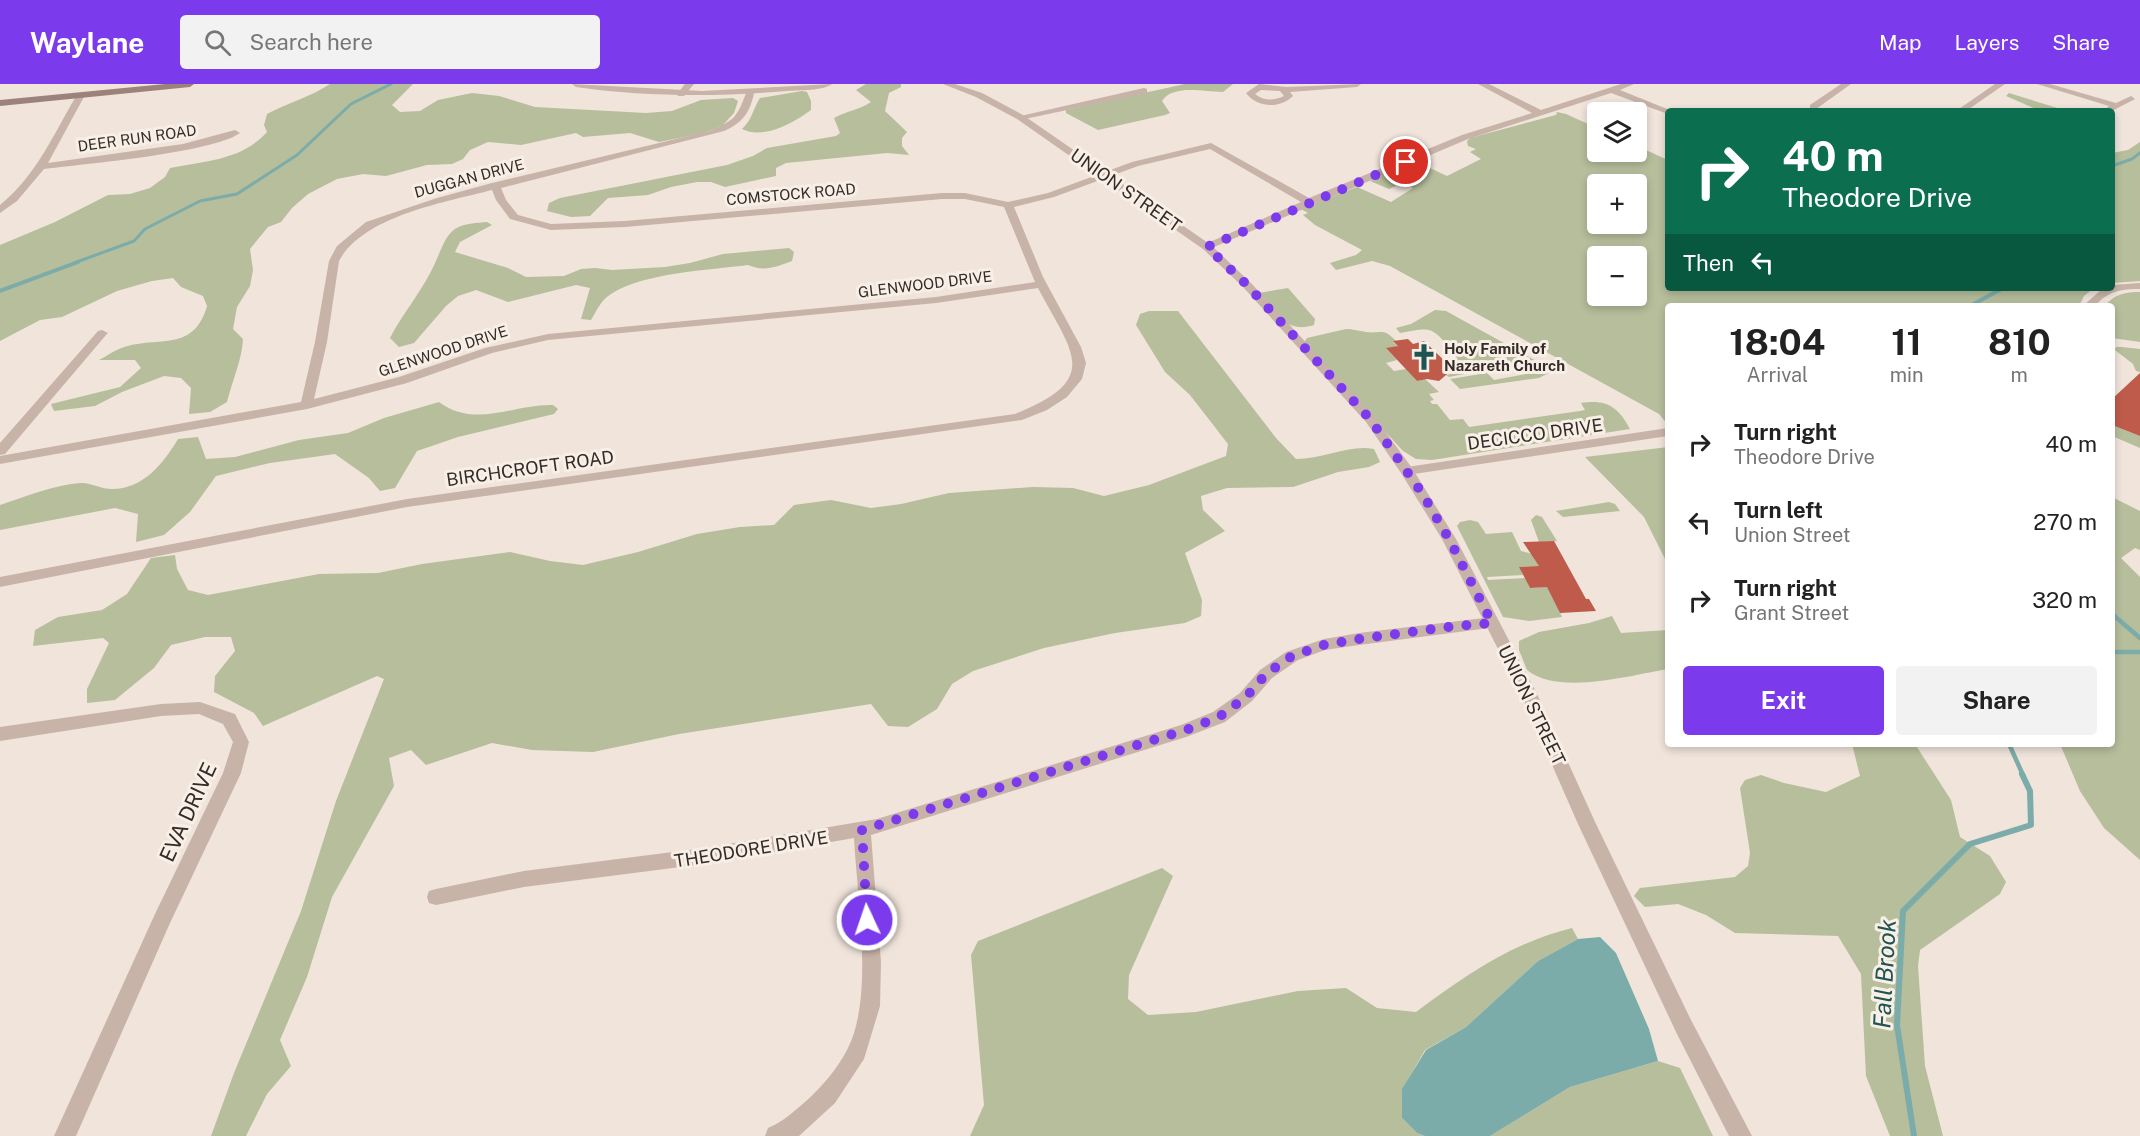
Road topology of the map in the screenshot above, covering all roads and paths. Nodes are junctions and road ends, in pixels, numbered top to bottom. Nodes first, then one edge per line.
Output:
1 (190, 84) edge
2 (576, 84) edge
3 (690, 84) edge
4 (828, 84) edge
5 (947, 84) edge
6 (1357, 84) edge
7 (1482, 84) edge
8 (1630, 84) edge
9 (1847, 84) edge
10 (2001, 84) edge
11 (2041, 84) edge
12 (1284, 90) dead end
13 (1144, 91) dead end
14 (1614, 91) junction
15 (750, 93) junction
16 (681, 94) junction
17 (81, 95) junction
18 (2131, 99) dead end
19 (0, 103) edge
20 (2115, 105) junction
21 (1813, 107) dead end
22 (1965, 108) edge
23 (2109, 108) edge
24 (1665, 110) edge
25 (1540, 112) junction
26 (1020, 117) junction
27 (235, 133) dead end
28 (41, 167) junction
29 (1104, 174) junction
30 (495, 185) junction
31 (1308, 202) junction
32 (1008, 205) junction
33 (0, 210) edge
34 (1207, 247) junction
35 (1042, 284) junction
36 (2140, 286) edge
37 (2115, 288) edge
38 (2104, 291) edge
39 (2091, 303) edge
40 (102, 333) dead end
41 (307, 405) junction
42 (1665, 432) edge
43 (0, 451) edge
44 (0, 460) edge
45 (1407, 471) junction
46 (0, 582) edge
47 (1492, 623) junction
48 (1, 735) edge
49 (862, 830) junction
50 (436, 897) dead end
51 (65, 1136) edge
52 (776, 1136) edge
53 (1741, 1136) edge

1 - 17 main road
2 - 16 street
3 - 16 street
4 - 15 street
5 - 26 street, UNION STREET
6 - 12 street
7 - 25 street
8 - 14 street
9 - 21 street
10 - 22 street
11 - 20 street
13 - 26 street
14 - 24 street
14 - 25 street
15 - 16 street
15 - 30 street, DUGGAN DRIVE
17 - 19 main road
17 - 28 street
18 - 20 street
20 - 23 street
25 - 31 street
26 - 29 street, UNION STREET
27 - 28 street, DEER RUN ROAD
28 - 33 street
29 - 31 street, COMSTOCK ROAD
29 - 32 street, COMSTOCK ROAD
29 - 34 street, UNION STREET
30 - 32 street, COMSTOCK ROAD
30 - 41 street, DUGGAN DRIVE
31 - 34 street
32 - 35 street
34 - 45 street, UNION STREET
35 - 41 street, GLENWOOD DRIVE
35 - 46 street, BIRCHCROFT ROAD
36 - 37 street
38 - 39 street
40 - 43 street
41 - 44 street, GLENWOOD DRIVE
42 - 45 street, DECICCO DRIVE
45 - 47 street, UNION STREET
47 - 49 street, THEODORE DRIVE
47 - 53 street, UNION STREET
48 - 51 street, EVA DRIVE
49 - 50 street, THEODORE DRIVE
49 - 52 street

